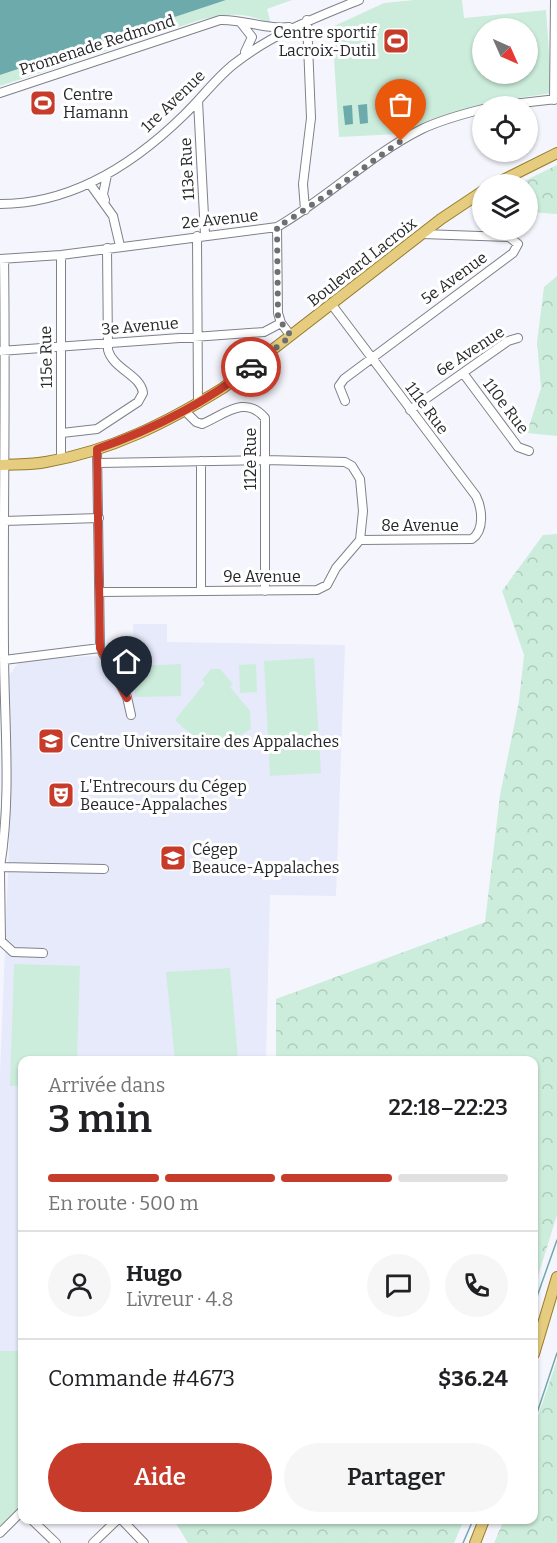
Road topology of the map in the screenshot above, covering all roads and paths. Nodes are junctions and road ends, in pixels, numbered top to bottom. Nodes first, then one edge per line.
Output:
1 (359, 0) edge
2 (555, 0) edge
3 (307, 20) junction
4 (239, 21) junction
5 (292, 26) junction
6 (232, 65) junction
7 (0, 93) edge
8 (556, 100) edge
9 (198, 101) junction
10 (538, 102) edge
11 (472, 113) edge
12 (557, 153) edge
13 (515, 174) edge
14 (107, 175) junction
15 (90, 184) junction
16 (472, 199) edge
17 (106, 203) junction
18 (0, 204) edge
19 (305, 210) junction
20 (277, 227) junction
21 (422, 234) junction
22 (201, 236) junction
23 (120, 246) junction
24 (106, 248) junction
25 (61, 255) junction
26 (2, 259) edge
27 (332, 305) junction
28 (281, 323) junction
29 (197, 336) junction
30 (291, 336) junction
31 (518, 338) dead end
32 (107, 345) junction
33 (61, 348) junction
34 (3, 351) edge
35 (371, 358) junction
36 (463, 373) junction
37 (345, 401) dead end
38 (198, 404) junction
39 (410, 410) junction
40 (186, 412) junction
41 (62, 433) junction
42 (97, 449) junction
43 (529, 451) dead end
44 (62, 459) junction
45 (201, 460) junction
46 (266, 460) junction
47 (99, 463) junction
48 (2, 465) edge
49 (99, 518) junction
50 (4, 521) junction
51 (478, 535) joint
52 (360, 540) junction
53 (201, 591) junction
54 (265, 591) junction
55 (99, 592) junction
56 (100, 648) junction
57 (4, 660) junction
58 (3, 688) edge
59 (131, 714) dead end
60 (0, 867) edge
61 (104, 869) dead end
62 (0, 873) edge
63 (43, 953) dead end
64 (557, 1277) edge
65 (538, 1341) edge
66 (18, 1515) edge
67 (36, 1524) edge
68 (113, 1524) edge
69 (126, 1524) edge
70 (482, 1524) edge
71 (0, 1533) edge
72 (56, 1543) edge
73 (93, 1543) edge
74 (144, 1543) edge
75 (474, 1543) edge

1 - 3 street, 1re Avenue
2 - 8 street
3 - 5 street, 1re Avenue
3 - 19 street
4 - 5 street, Promenade Redmond
4 - 6 street
4 - 7 street, Promenade Redmond
5 - 6 street, 1re Avenue
6 - 9 street, 1re Avenue
8 - 10 street
9 - 14 street, 1re Avenue
9 - 22 street, 113e Rue
11 - 19 street, 2e Avenue
12 - 13 main road
14 - 15 street, 1re Avenue
14 - 17 street
15 - 17 street
15 - 18 street, 1re Avenue
16 - 21 main road, Boulevard Lacroix
17 - 23 street
19 - 20 street, 2e Avenue
20 - 22 street, 2e Avenue
20 - 28 street
21 - 27 main road, Boulevard Lacroix
21 - 35 street, 5e Avenue
22 - 23 street, 2e Avenue
22 - 29 street, 113e Rue
23 - 24 street, 2e Avenue
24 - 25 street, 2e Avenue
24 - 32 street
25 - 26 street, 2e Avenue
25 - 33 street, 115e Rue
26 - 34 street
27 - 30 main road, Boulevard Lacroix
27 - 35 street, 111e Rue
28 - 29 street, 3e Avenue
28 - 30 street
29 - 32 street, 3e Avenue
29 - 38 street, 113e Rue
30 - 38 main road, Boulevard Lacroix
31 - 36 street, 6e Avenue
32 - 33 street, 3e Avenue
32 - 41 street
33 - 34 street, 3e Avenue
33 - 41 street, 115e Rue
34 - 48 street
35 - 37 street, 5e Avenue
35 - 39 street, 111e Rue
36 - 39 street, 6e Avenue
36 - 43 street, 110e Rue
38 - 40 main road, Boulevard Lacroix
39 - 51 street, 111e Rue
40 - 42 main road, Boulevard Lacroix
40 - 46 street, 112e Rue
41 - 44 street, 115e Rue
42 - 44 main road, Boulevard Lacroix
42 - 47 street
44 - 48 main road, Boulevard Lacroix
45 - 46 street
45 - 47 street
45 - 53 street
46 - 52 street
46 - 54 street, 112e Rue
47 - 49 street
48 - 50 street
49 - 50 street
49 - 55 street
50 - 57 street
51 - 52 street, 8e Avenue
52 - 54 street, 9e Avenue
53 - 54 street, 9e Avenue
53 - 55 street, 9e Avenue
55 - 56 street
56 - 57 street
56 - 59 street
57 - 58 street
58 - 60 street
60 - 61 street
62 - 63 street
64 - 65 main road
66 - 71 street
67 - 72 street
68 - 73 street
69 - 74 street
70 - 75 main road

